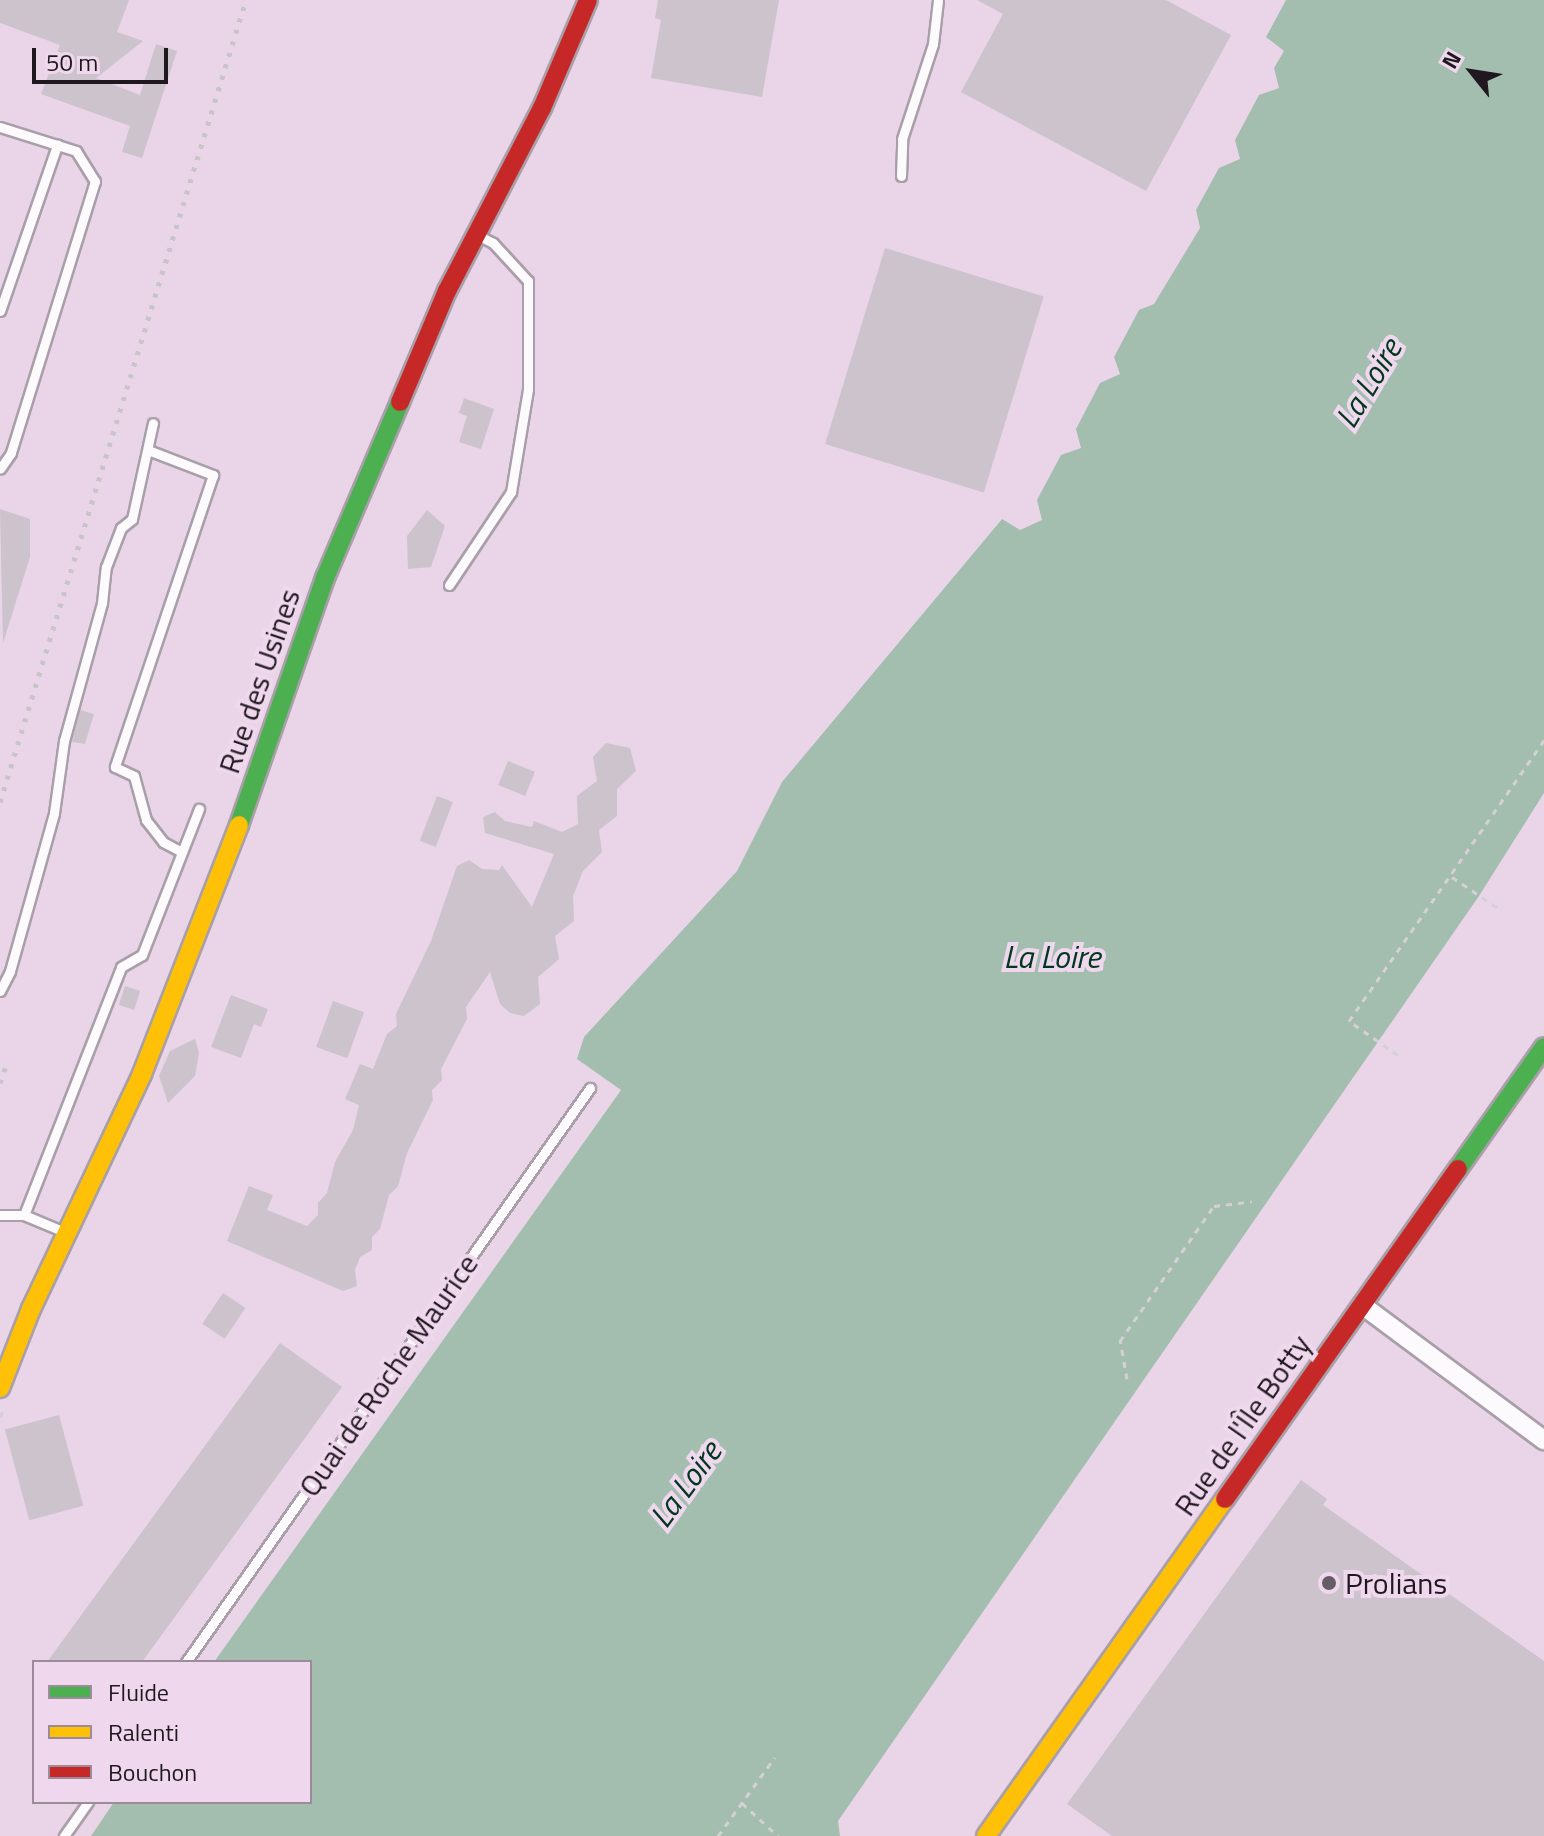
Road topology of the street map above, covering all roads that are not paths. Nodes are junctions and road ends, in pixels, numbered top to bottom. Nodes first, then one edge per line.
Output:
1 (588, 0) edge
2 (938, 0) edge
3 (2, 127) edge
4 (0, 139) edge
5 (57, 145) junction
6 (901, 176) dead end
7 (477, 235) junction
8 (0, 311) edge
9 (153, 423) dead end
10 (148, 450) junction
11 (0, 469) edge
12 (449, 585) dead end
13 (199, 809) dead end
14 (182, 852) junction
15 (0, 991) edge
16 (1544, 1047) edge
17 (590, 1088) dead end
18 (0, 1215) edge
19 (24, 1215) junction
20 (70, 1234) junction
21 (1362, 1305) junction
22 (0, 1388) edge
23 (1544, 1440) edge
24 (187, 1660) edge
25 (87, 1804) edge
26 (64, 1836) edge
27 (986, 1836) edge

1 - 7 street, Rue des Usines
2 - 6 lane
3 - 4 lane
3 - 5 lane
5 - 8 lane
5 - 11 lane
7 - 12 lane
7 - 20 street, Rue des Usines
9 - 10 lane
10 - 14 lane
10 - 15 lane
13 - 14 lane
14 - 19 lane
16 - 21 street, Rue de l'Île Botty
17 - 24 lane, Quai de Roche Maurice
18 - 19 lane
19 - 20 lane
20 - 22 street, Rue des Usines
21 - 23 street
21 - 27 street, Rue de l'Île Botty
25 - 26 lane

